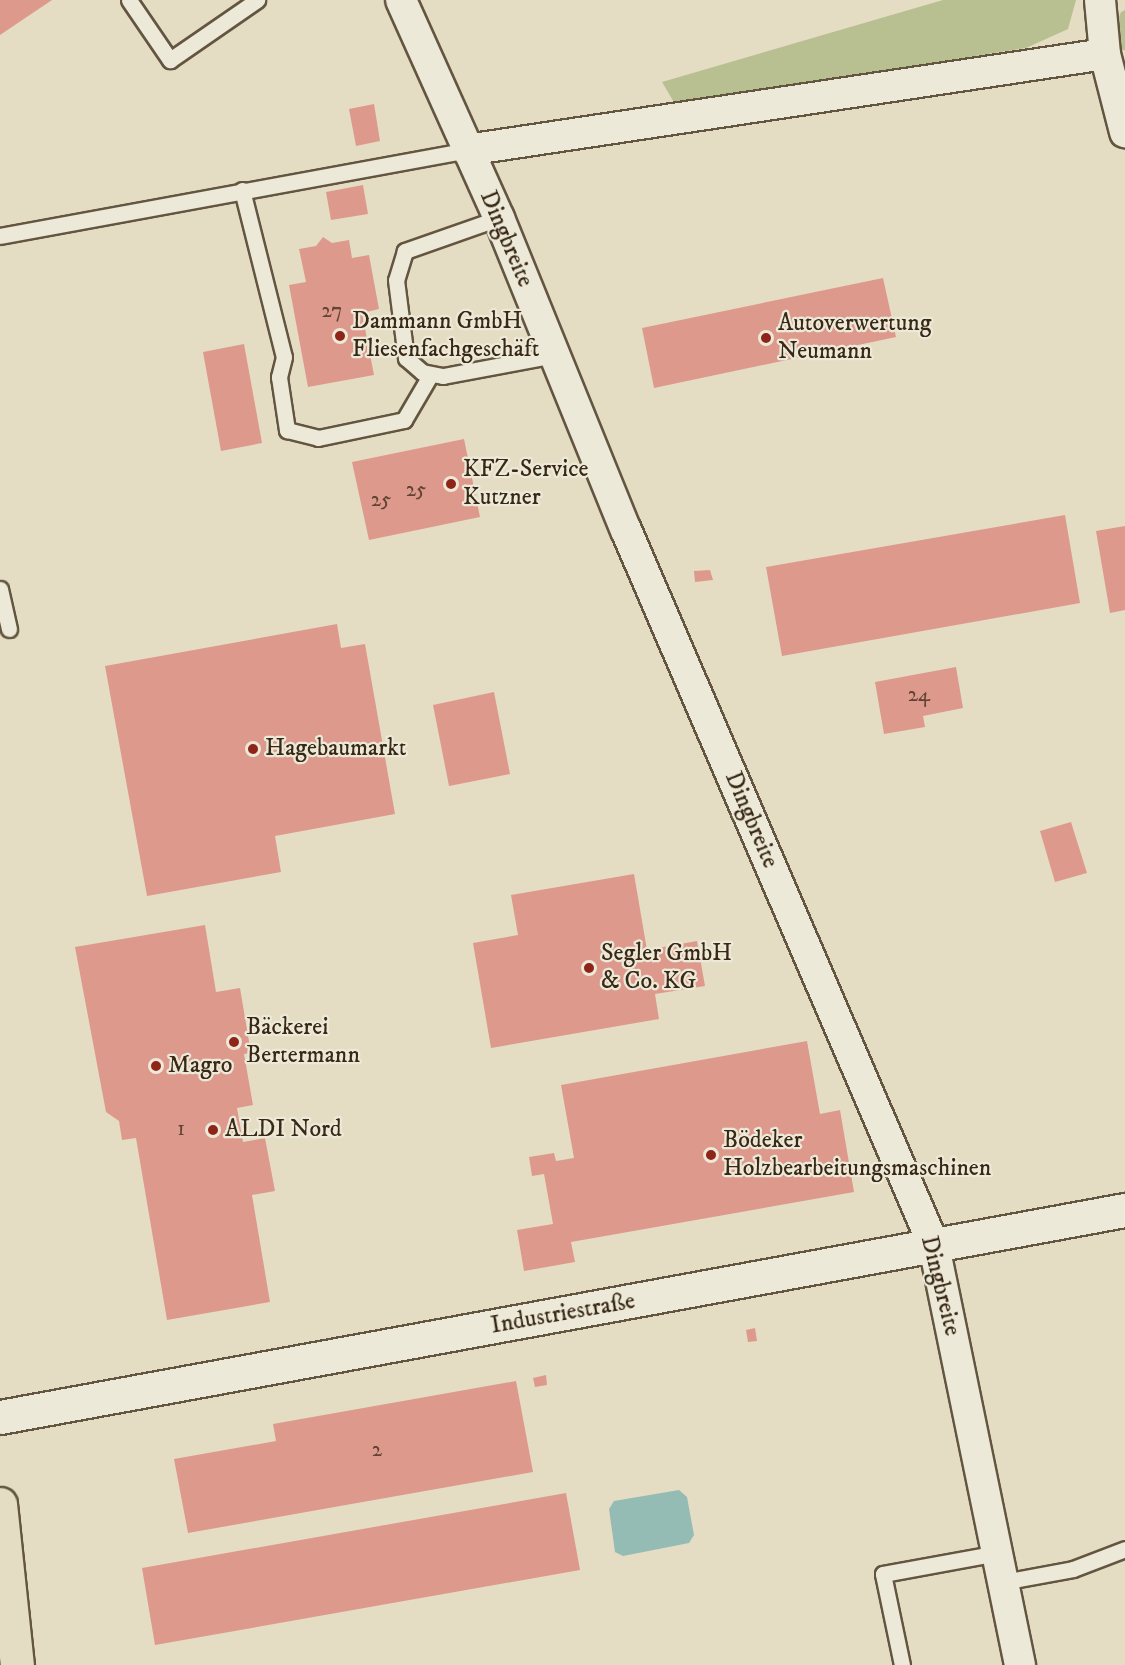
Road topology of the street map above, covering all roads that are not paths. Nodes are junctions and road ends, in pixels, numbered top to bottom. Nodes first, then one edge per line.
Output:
1 (129, 0) edge
2 (257, 0) edge
3 (401, 0) edge
4 (1100, 0) edge
5 (1105, 54) junction
6 (1125, 132) edge
7 (467, 150) junction
8 (242, 190) junction
9 (499, 218) junction
10 (0, 236) edge
11 (554, 355) junction
12 (431, 374) junction
13 (0, 589) edge
14 (9, 629) dead end
15 (1125, 1210) edge
16 (934, 1246) junction
17 (0, 1417) edge
18 (0, 1504) edge
19 (1125, 1549) edge
20 (997, 1553) junction
21 (1003, 1582) junction
22 (17, 1665) edge
23 (902, 1665) edge
24 (1020, 1665) edge

1 - 2 lane
3 - 7 street, Dingbreite
4 - 5 street
5 - 6 street
5 - 7 street
7 - 8 lane
7 - 9 street, Dingbreite
8 - 10 lane
8 - 12 lane
9 - 11 street, Dingbreite
9 - 12 lane
11 - 12 lane
11 - 16 street, Dingbreite
13 - 14 lane
15 - 16 street, Industriestraße
16 - 17 street, Industriestraße
16 - 20 street, Dingbreite
18 - 22 main road
19 - 21 lane
20 - 21 street, Dingbreite
20 - 23 lane
21 - 24 street, Dingbreite

